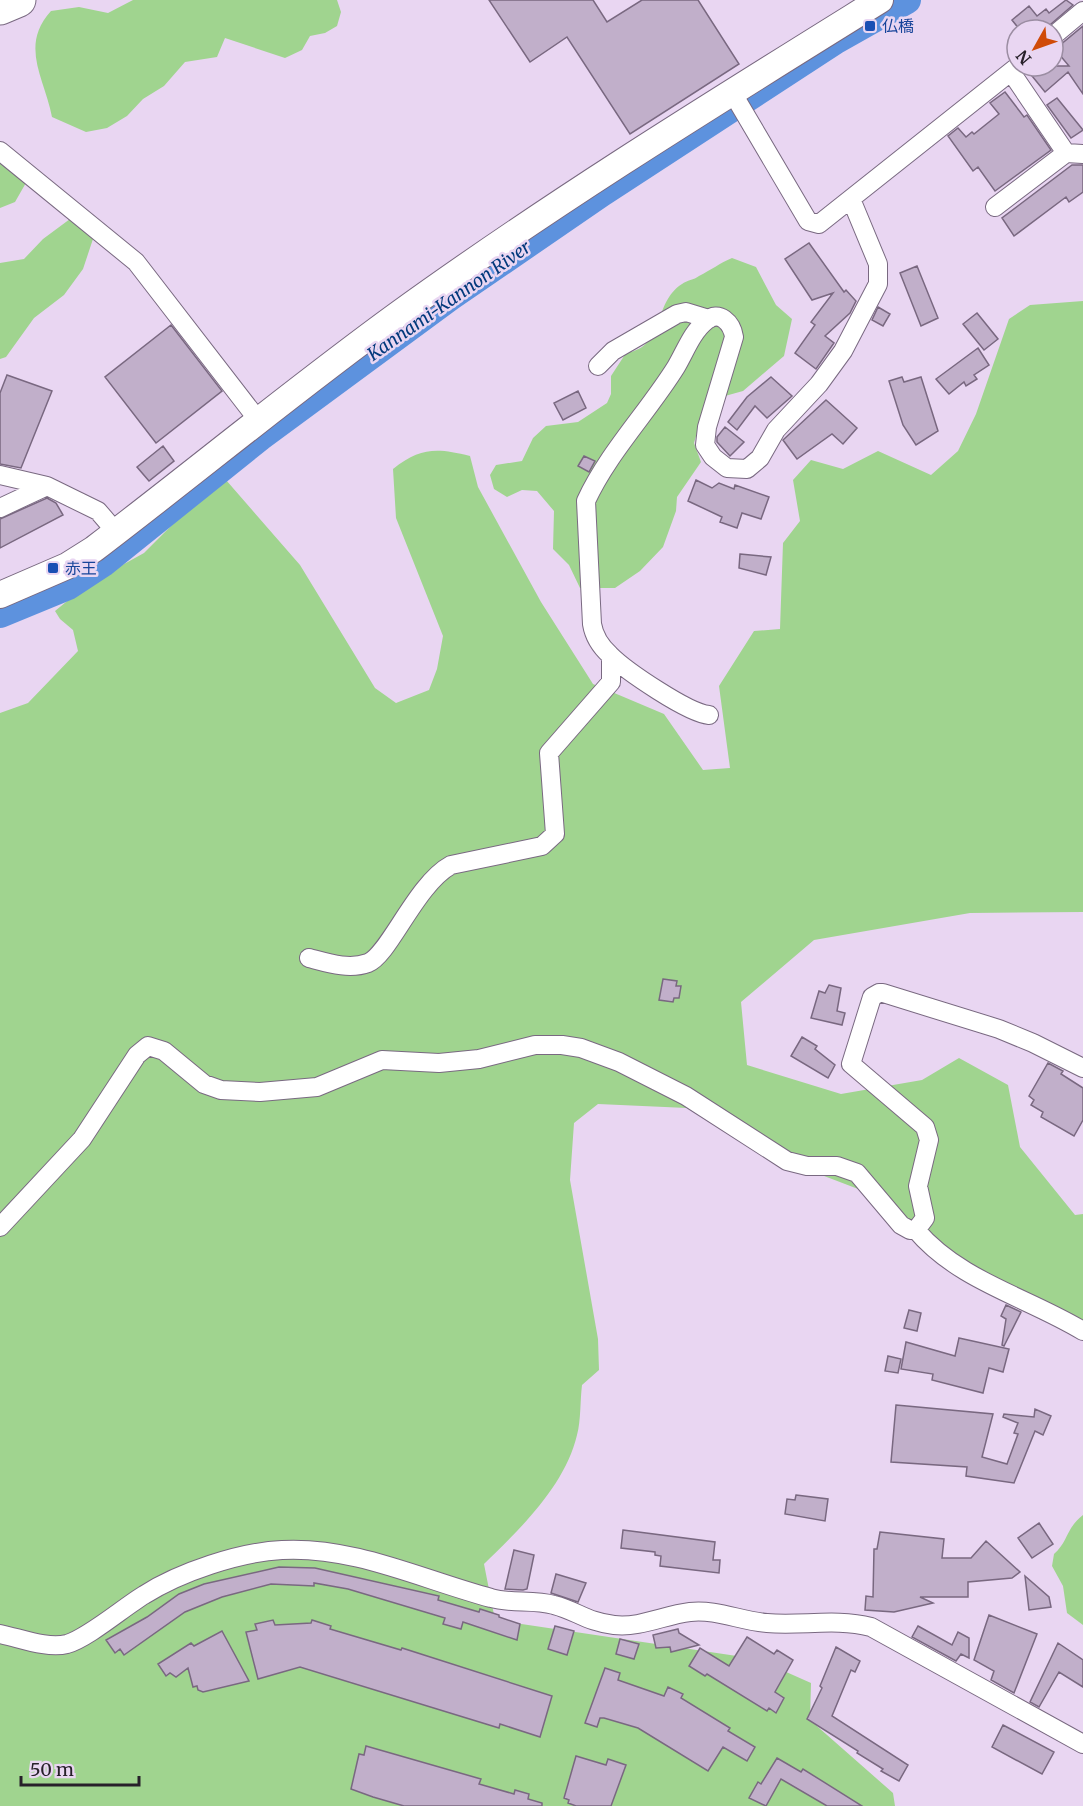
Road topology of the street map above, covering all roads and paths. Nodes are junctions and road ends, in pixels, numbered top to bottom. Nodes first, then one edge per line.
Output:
1 (19, 0) edge
2 (880, 0) edge
3 (0, 8) edge
4 (1083, 11) edge
5 (1065, 26) edge
6 (1005, 76) edge
7 (1020, 78) edge
8 (732, 92) junction
9 (0, 151) edge
10 (1074, 153) edge
11 (851, 199) junction
12 (995, 207) dead end
13 (709, 319) junction
14 (598, 366) dead end
15 (258, 420) junction
16 (0, 475) edge
17 (47, 486) junction
18 (0, 508) edge
19 (116, 532) junction
20 (0, 595) edge
21 (611, 656) junction
22 (709, 715) dead end
23 (309, 958) dead end
24 (1083, 1068) edge
25 (0, 1227) edge
26 (916, 1230) junction
27 (1083, 1331) edge
28 (0, 1634) edge
29 (1083, 1744) edge

1 - 3 highway
2 - 8 street
4 - 5 street
6 - 11 street
7 - 10 street
8 - 11 street
8 - 15 street
9 - 15 street
10 - 12 street
11 - 13 street
13 - 14 street
13 - 21 street
15 - 19 street
16 - 17 street
17 - 18 street
17 - 19 street
19 - 20 street
21 - 22 street
21 - 23 street
24 - 26 street
25 - 26 street
26 - 27 street
28 - 29 street

